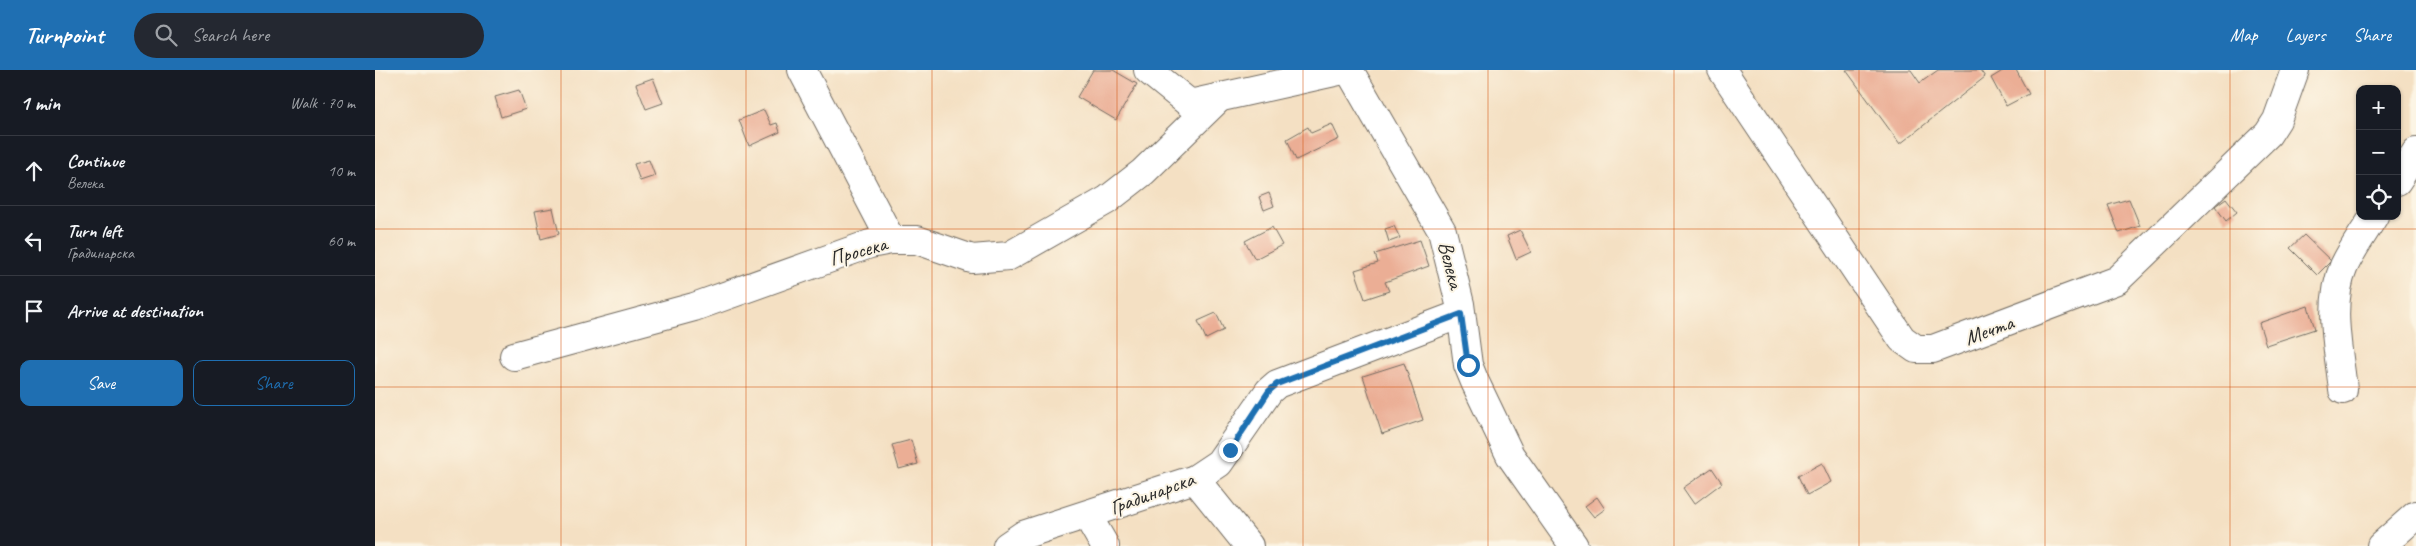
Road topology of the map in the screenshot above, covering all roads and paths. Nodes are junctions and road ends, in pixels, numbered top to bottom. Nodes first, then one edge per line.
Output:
1 (802, 70) edge
2 (1147, 70) edge
3 (1343, 70) edge
4 (1349, 70) edge
5 (1722, 70) edge
6 (2295, 70) edge
7 (1219, 98) junction
8 (2416, 152) edge
9 (2401, 175) edge
10 (2372, 220) edge
11 (891, 240) junction
12 (1461, 314) junction
13 (514, 356) dead end
14 (2343, 390) dead end
15 (1195, 479) junction
16 (1087, 515) junction
17 (2416, 515) edge
18 (1007, 546) edge
19 (1105, 546) edge
20 (1249, 546) edge
21 (1574, 546) edge
22 (2381, 546) edge

1 - 11 street
2 - 7 street
3 - 7 street
4 - 12 street, Велека
5 - 6 street, Мечта
7 - 11 street, Просека
8 - 9 street
10 - 14 street
11 - 13 street, Просека
12 - 15 street, Градинарска
12 - 21 street, Велека
15 - 16 street, Градинарска
15 - 20 street
16 - 18 street, Градинарска
16 - 19 street
17 - 22 street

